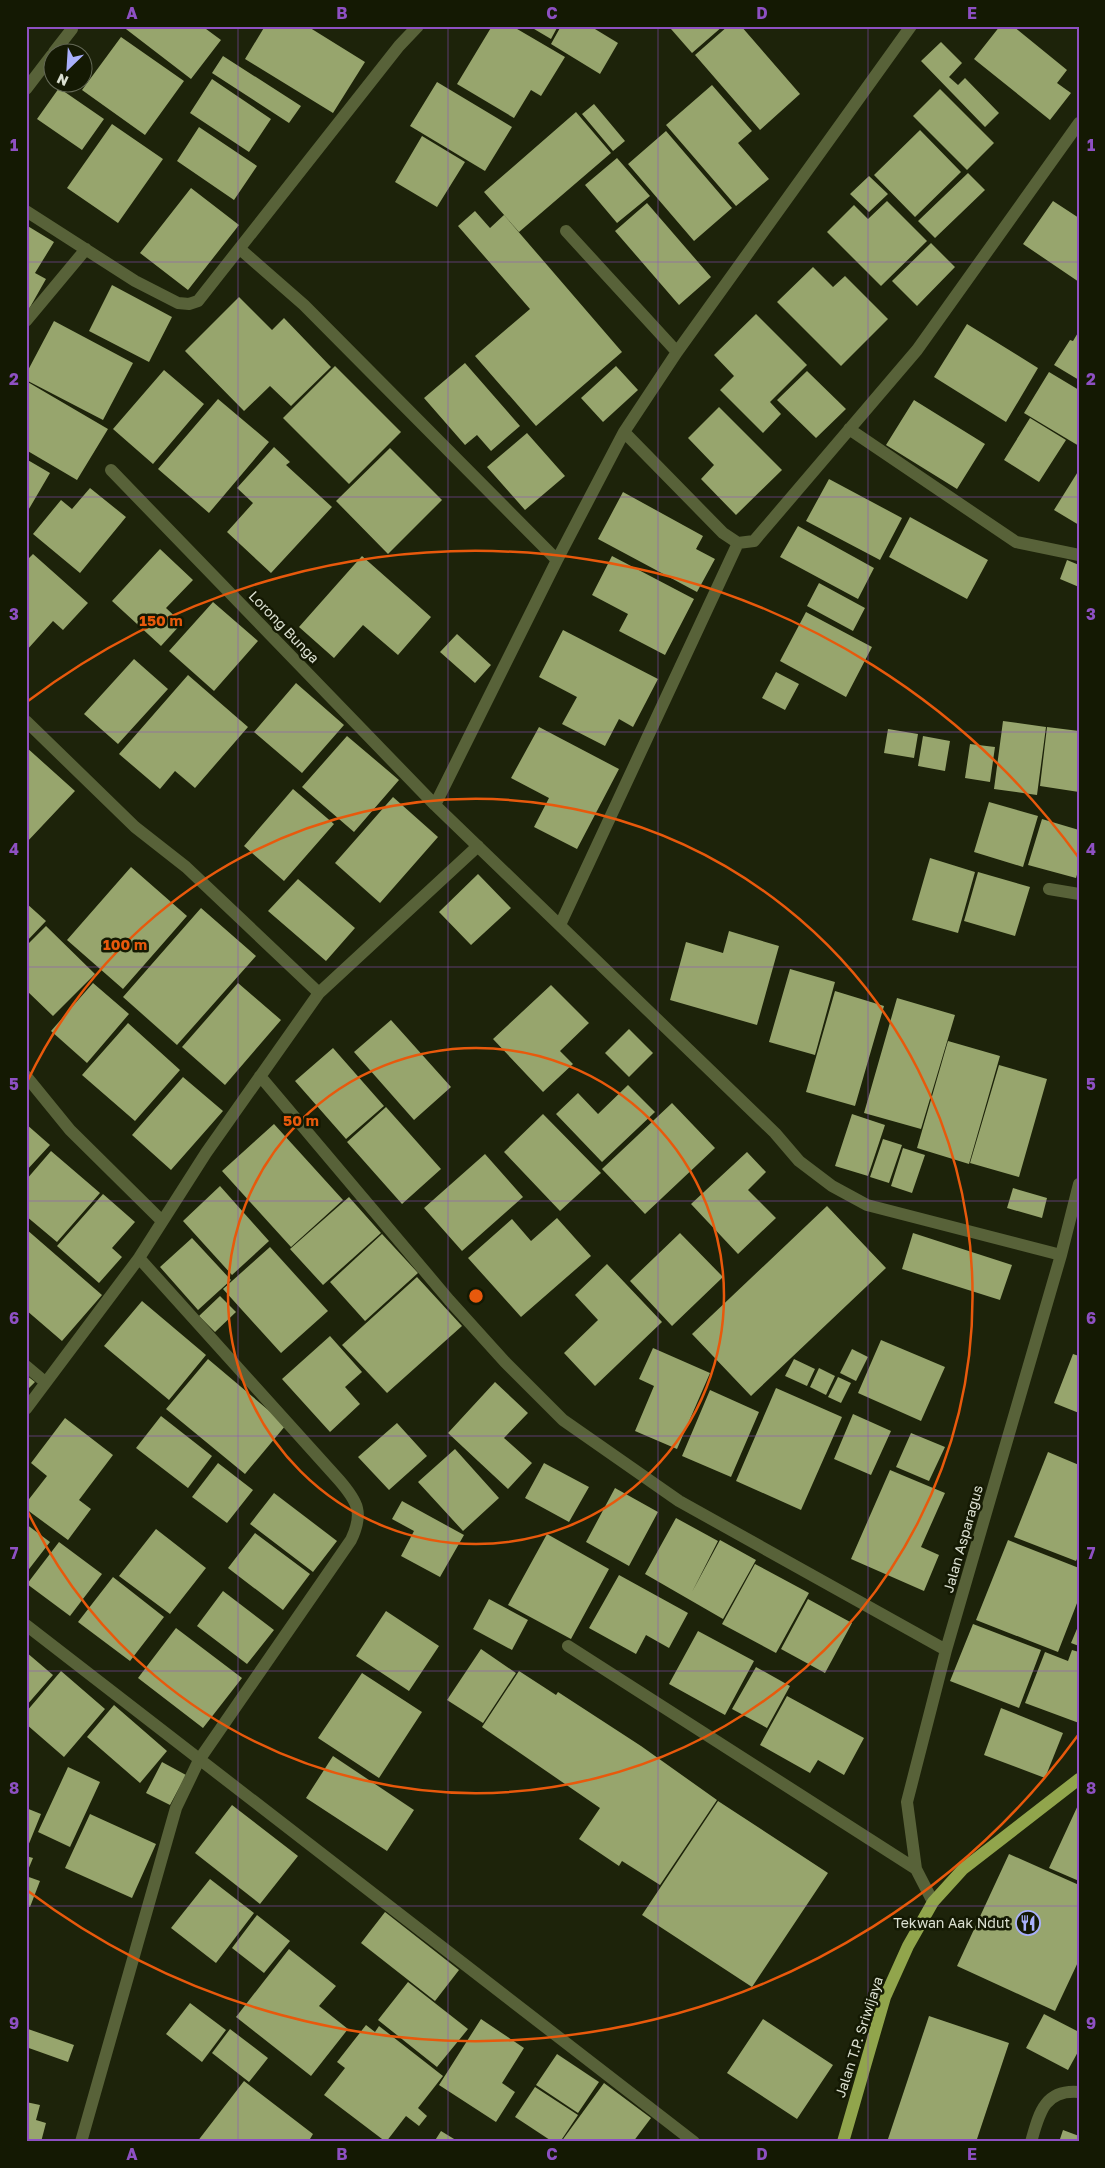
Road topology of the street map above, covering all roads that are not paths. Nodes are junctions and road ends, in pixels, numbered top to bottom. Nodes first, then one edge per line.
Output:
1 (418, 26) edge
2 (911, 26) edge
3 (72, 29) dead end
4 (62, 42) edge
5 (42, 68) edge
6 (26, 89) edge
7 (1079, 123) edge
8 (26, 211) edge
9 (566, 231) dead end
10 (86, 249) junction
11 (240, 249) junction
12 (26, 321) edge
13 (676, 352) junction
14 (849, 429) junction
15 (624, 432) junction
16 (111, 470) dead end
17 (738, 543) junction
18 (1079, 555) edge
19 (557, 560) junction
20 (26, 721) edge
21 (436, 805) junction
22 (478, 846) junction
23 (1049, 889) dead end
24 (1079, 894) edge
25 (560, 925) junction
26 (319, 993) junction
27 (26, 1076) edge
28 (260, 1076) junction
29 (1079, 1184) edge
30 (161, 1220) junction
31 (1060, 1255) junction
32 (139, 1258) junction
33 (26, 1366) edge
34 (45, 1382) junction
35 (26, 1409) edge
36 (26, 1625) edge
37 (568, 1646) dead end
38 (946, 1650) junction
39 (199, 1760) junction
40 (1079, 1778) edge
41 (916, 1869) junction
42 (933, 1902) junction
43 (1079, 2092) edge
44 (81, 2142) edge
45 (694, 2142) edge
46 (843, 2142) edge
47 (1031, 2142) edge

1 - 11 street
2 - 13 street
3 - 4 street
5 - 6 street
7 - 14 street
8 - 10 street
9 - 13 street
10 - 11 street
10 - 12 street
11 - 19 street
13 - 15 street
14 - 17 street
14 - 18 street
15 - 17 street
15 - 19 street
16 - 21 street, Lorong Bunga
17 - 25 street
19 - 21 street
20 - 26 street
21 - 22 street, Lorong Bunga
22 - 25 street, Lorong Bunga
22 - 26 street
23 - 24 street
25 - 31 street, Lorong Bunga
26 - 28 street
27 - 30 street
28 - 30 street
28 - 38 street
29 - 31 street, Jalan Asparagus
30 - 32 street
31 - 38 street, Jalan Asparagus
32 - 34 street
32 - 39 street
33 - 34 street
34 - 35 street
36 - 39 street
37 - 41 street
38 - 41 street, Jalan Asparagus
39 - 44 street
39 - 45 street
40 - 42 main road, Jalan T.P. Sriwijaya
41 - 42 street, Jalan Asparagus
42 - 46 main road, Jalan T.P. Sriwijaya
43 - 47 street

